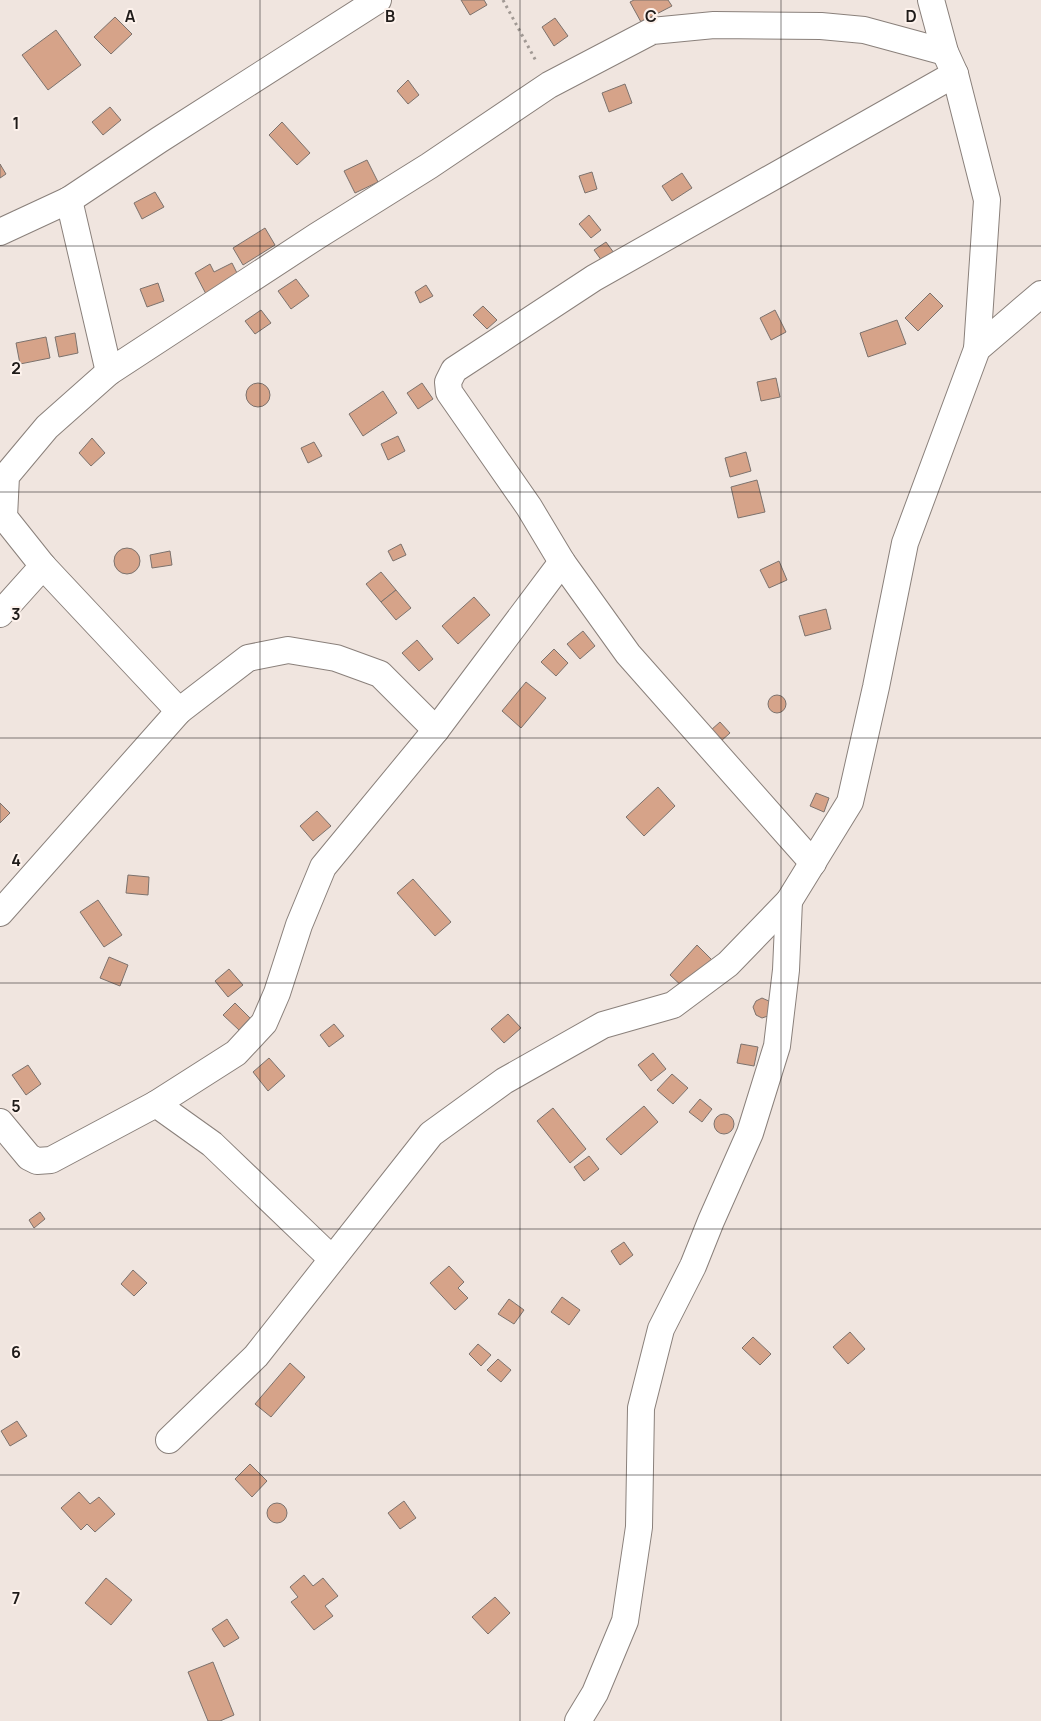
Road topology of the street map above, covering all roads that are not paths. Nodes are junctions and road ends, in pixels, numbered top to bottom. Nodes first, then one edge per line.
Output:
1 (378, 0) edge
2 (931, 0) edge
3 (950, 63) junction
4 (69, 200) junction
5 (0, 232) edge
6 (1041, 294) edge
7 (977, 349) junction
8 (109, 372) junction
9 (562, 562) junction
10 (43, 566) junction
11 (0, 614) edge
12 (178, 711) junction
13 (436, 730) junction
14 (813, 863) junction
15 (789, 901) junction
16 (0, 913) edge
17 (156, 1104) junction
18 (0, 1122) edge
19 (332, 1259) junction
20 (169, 1440) dead end
21 (578, 1721) edge

1 - 4 street
2 - 3 street
3 - 7 street
3 - 8 street
3 - 9 street
4 - 5 street
4 - 8 street
6 - 7 street
7 - 14 street
8 - 10 street
9 - 13 street
9 - 14 street
10 - 11 street
10 - 12 street
12 - 13 street
12 - 16 street
13 - 17 street
14 - 15 street
15 - 19 street
15 - 21 street
17 - 18 street
17 - 19 street
19 - 20 street

